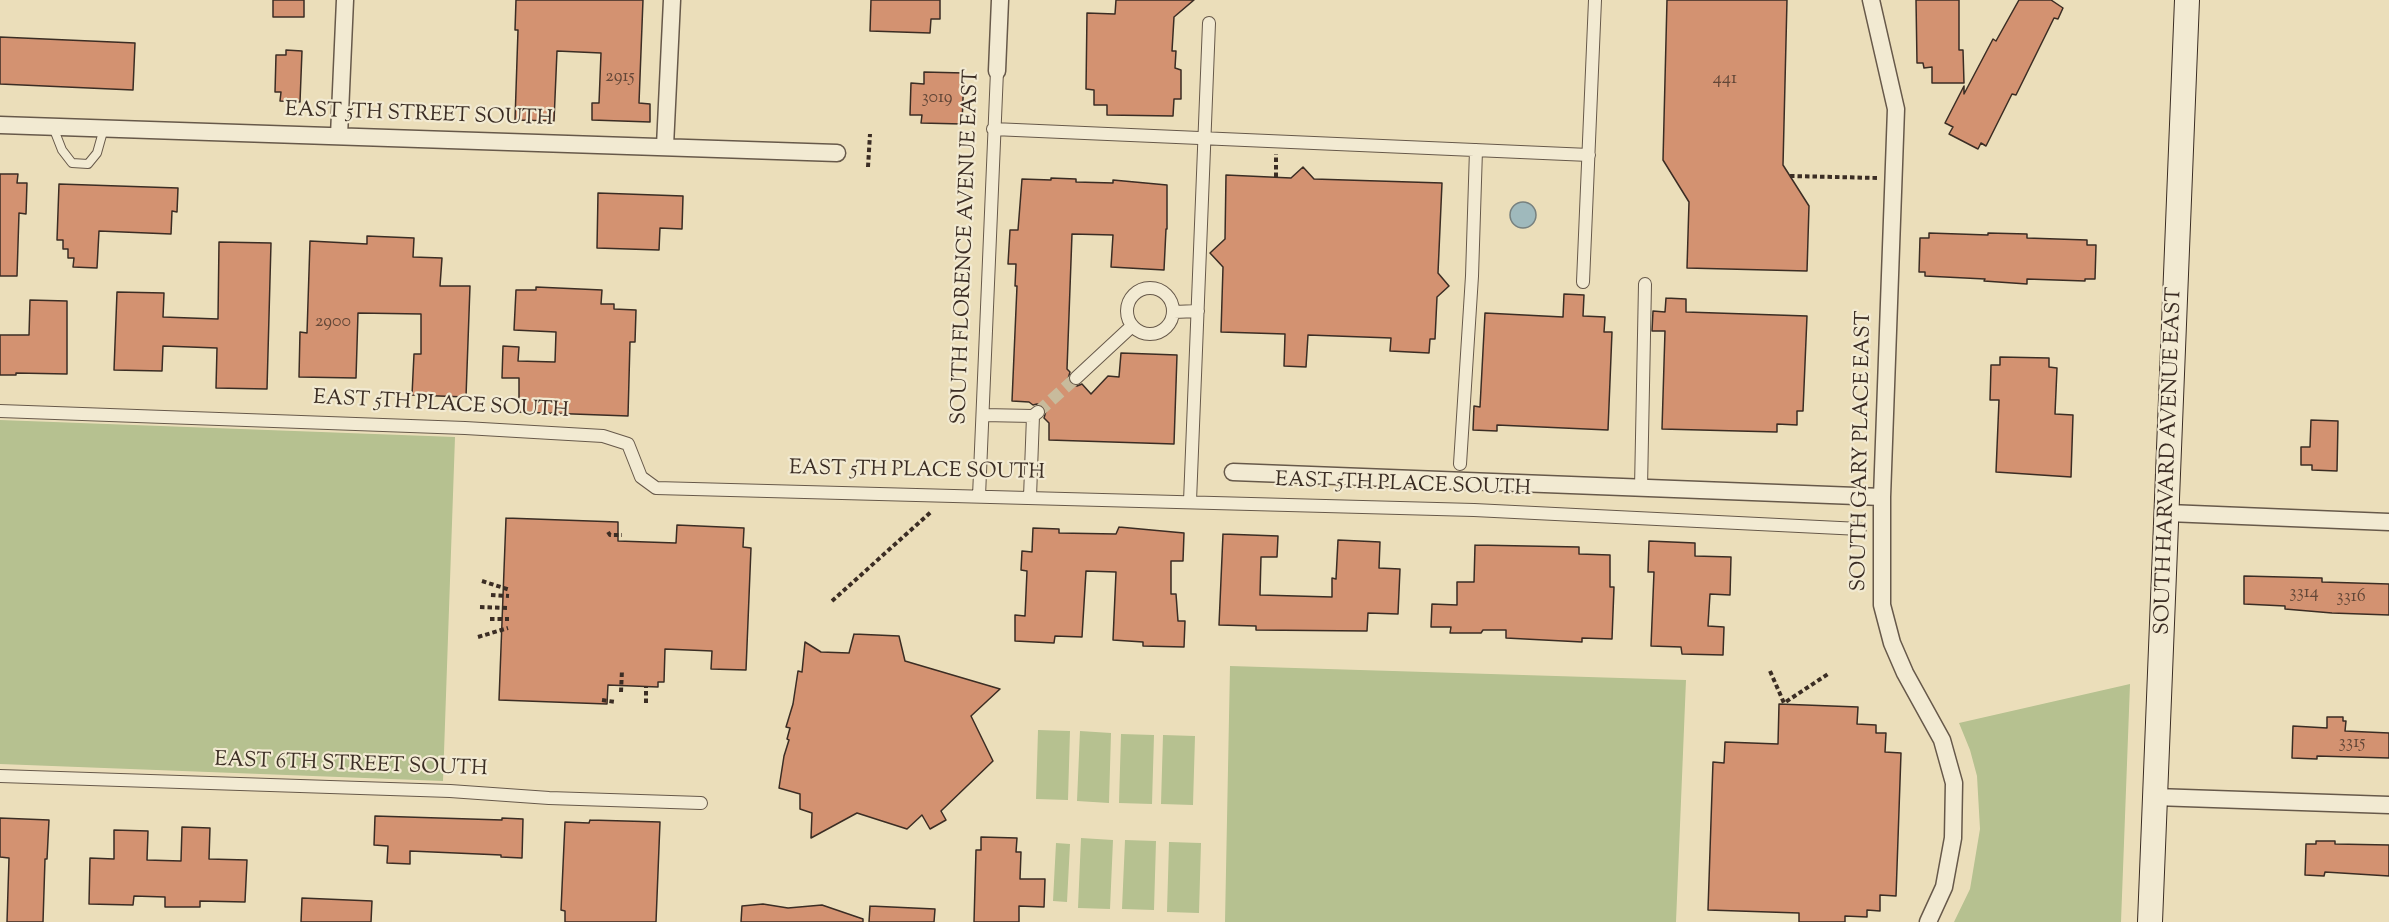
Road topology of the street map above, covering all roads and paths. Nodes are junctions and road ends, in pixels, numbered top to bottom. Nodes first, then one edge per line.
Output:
1 (345, 0) edge
2 (672, 0) edge
3 (1000, 0) edge
4 (1595, 0) edge
5 (1871, 0) edge
6 (2187, 0) edge
7 (1209, 23) dead end
8 (997, 71) joint
9 (0, 125) edge
10 (53, 126) junction
11 (104, 128) junction
12 (993, 129) junction
13 (870, 134) dead end
14 (339, 136) junction
15 (1205, 137) junction
16 (1277, 142) junction
17 (665, 146) junction
18 (1476, 150) junction
19 (837, 153) dead end
20 (1589, 155) junction
21 (868, 167) dead end
22 (1276, 177) dead end
23 (1790, 177) dead end
24 (1882, 178) dead end
25 (1583, 282) dead end
26 (1645, 284) dead end
27 (1198, 311) junction
28 (1174, 312) junction
29 (1132, 326) junction
30 (1076, 378) tunnel mouth
31 (0, 411) edge
32 (982, 415) junction
33 (1460, 464) dead end
34 (1233, 472) dead end
35 (1641, 488) junction
36 (949, 496) junction
37 (980, 496) junction
38 (1882, 496) junction
39 (1030, 497) junction
40 (1190, 501) junction
41 (2168, 513) junction
42 (2389, 522) edge
43 (1860, 529) dead end
44 (608, 532) dead end
45 (622, 535) dead end
46 (482, 581) dead end
47 (510, 590) dead end
48 (491, 595) dead end
49 (509, 596) dead end
50 (832, 601) dead end
51 (480, 608) dead end
52 (509, 609) dead end
53 (490, 619) dead end
54 (509, 619) dead end
55 (508, 628) dead end
56 (478, 638) dead end
57 (622, 670) dead end
58 (1770, 671) dead end
59 (1828, 674) dead end
60 (646, 686) dead end
61 (621, 692) dead end
62 (602, 700) dead end
63 (615, 702) dead end
64 (646, 703) dead end
65 (0, 776) edge
66 (2155, 797) junction
67 (701, 803) dead end
68 (2389, 805) edge
69 (1928, 922) edge
70 (2150, 922) edge

1 - 14 street
2 - 17 street
3 - 8 street, SOUTH FLORENCE AVENUE EAST
4 - 20 street
5 - 38 street, SOUTH GARY PLACE EAST
6 - 41 main road, SOUTH HARVARD AVENUE EAST
7 - 15 street
8 - 12 street, SOUTH FLORENCE AVENUE EAST
9 - 10 street, EAST 5TH STREET SOUTH
10 - 11 street, EAST 5TH STREET SOUTH
10 - 11 lane
11 - 14 street, EAST 5TH STREET SOUTH
12 - 15 street
12 - 32 street, SOUTH FLORENCE AVENUE EAST
13 - 21 path
14 - 17 street, EAST 5TH STREET SOUTH
15 - 16 street
15 - 27 street
16 - 18 street
16 - 22 path
17 - 19 street, EAST 5TH STREET SOUTH
18 - 20 street
18 - 33 street
20 - 25 street
23 - 24 path
26 - 35 street
27 - 28 street
27 - 40 street
28 - 29 street
28 - 29 street
29 - 30 street
31 - 36 street, EAST 5TH PLACE SOUTH
32 - 37 street, SOUTH FLORENCE AVENUE EAST
32 - 39 street
34 - 35 street, EAST 5TH PLACE SOUTH
35 - 38 street, EAST 5TH PLACE SOUTH
36 - 37 street, EAST 5TH PLACE SOUTH
36 - 50 path
37 - 39 street, EAST 5TH PLACE SOUTH
38 - 69 street, SOUTH GARY PLACE EAST
39 - 40 street, EAST 5TH PLACE SOUTH
40 - 43 street, EAST 5TH PLACE SOUTH
41 - 42 street
41 - 66 main road, SOUTH HARVARD AVENUE EAST
44 - 45 path
46 - 47 path
48 - 49 path
51 - 52 path
53 - 54 path
55 - 56 path
57 - 61 path
58 - 59 path
60 - 64 path
62 - 63 path
65 - 67 street, EAST 6TH STREET SOUTH
66 - 68 street
66 - 70 main road, SOUTH HARVARD AVENUE EAST

